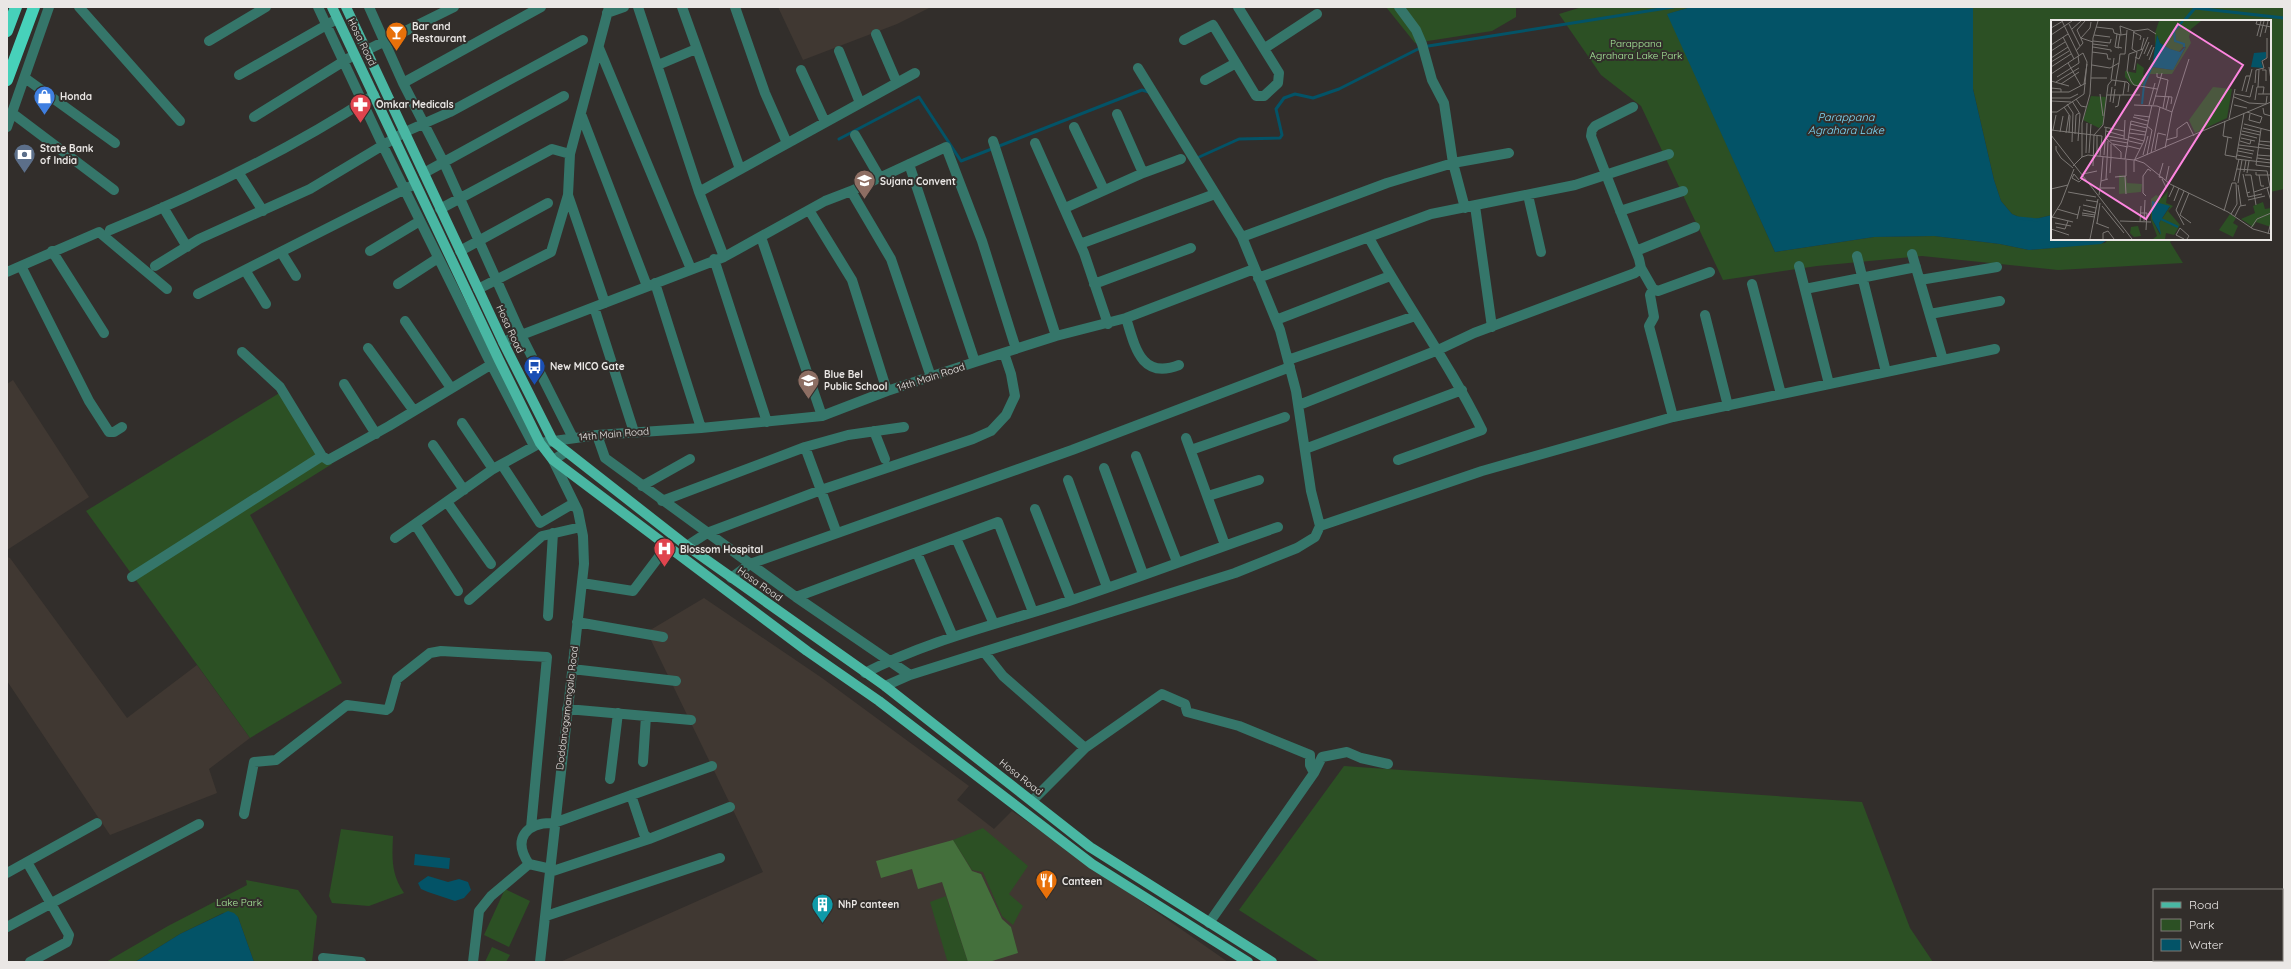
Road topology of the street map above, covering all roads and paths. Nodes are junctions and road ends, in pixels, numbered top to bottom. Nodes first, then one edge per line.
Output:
1 (9, 7) edge
2 (16, 7) edge
3 (27, 7) edge
4 (34, 7) edge
5 (49, 7) edge
6 (79, 7) edge
7 (266, 7) edge
8 (318, 7) edge
9 (332, 7) edge
10 (346, 7) edge
11 (369, 7) edge
12 (454, 7) edge
13 (541, 7) edge
14 (624, 7) edge
15 (638, 7) edge
16 (682, 7) edge
17 (735, 7) edge
18 (1399, 7) edge
19 (1242, 8) edge
20 (608, 10) edge
21 (7, 12) edge
22 (1317, 14) dead end
23 (337, 19) junction
24 (326, 25) junction
25 (7, 31) edge
26 (876, 34) dead end
27 (583, 40) dead end
28 (1184, 40) dead end
29 (210, 41) dead end
30 (384, 42) junction
31 (599, 48) junction
32 (1265, 48) junction
33 (696, 49) junction
34 (367, 50) junction
35 (839, 51) dead end
36 (354, 54) junction
37 (343, 62) junction
38 (7, 63) edge
39 (1236, 63) junction
40 (658, 65) junction
41 (1138, 68) dead end
42 (801, 70) dead end
43 (915, 73) dead end
44 (239, 75) dead end
45 (25, 78) junction
46 (7, 80) edge
47 (1205, 80) dead end
48 (898, 82) junction
49 (403, 83) junction
50 (374, 95) junction
51 (564, 96) dead end
52 (362, 103) junction
53 (860, 103) junction
54 (1633, 107) dead end
55 (12, 113) junction
56 (581, 114) junction
57 (1117, 114) dead end
58 (254, 117) dead end
59 (180, 121) dead end
60 (825, 122) junction
61 (424, 123) junction
62 (7, 127) edge
63 (1074, 127) dead end
64 (405, 132) junction
65 (855, 135) dead end
66 (394, 139) junction
67 (994, 141) dead end
68 (116, 143) dead end
69 (787, 143) junction
70 (1035, 143) dead end
71 (383, 146) junction
72 (1509, 153) dead end
73 (570, 154) junction
74 (1669, 154) dead end
75 (1181, 159) dead end
76 (444, 163) junction
77 (1453, 163) junction
78 (909, 164) junction
79 (740, 169) junction
80 (238, 172) junction
81 (424, 173) junction
82 (1143, 173) junction
83 (1605, 175) junction
84 (880, 178) junction
85 (416, 184) junction
86 (405, 189) junction
87 (114, 190) dead end
88 (1104, 190) junction
89 (851, 191) junction
90 (1683, 191) dead end
91 (699, 192) junction
92 (1215, 194) junction
93 (568, 195) junction
94 (1528, 195) junction
95 (460, 200) junction
96 (548, 203) dead end
97 (163, 207) junction
98 (1470, 207) junction
99 (1065, 208) junction
100 (440, 209) junction
101 (809, 210) junction
102 (263, 211) junction
103 (1620, 211) junction
104 (420, 220) junction
105 (1695, 227) dead end
106 (110, 230) dead end
107 (761, 237) junction
108 (1242, 237) junction
109 (1369, 238) junction
110 (479, 242) junction
111 (1080, 244) junction
112 (187, 247) junction
113 (1191, 248) dead end
114 (52, 251) junction
115 (370, 251) dead end
116 (1636, 251) junction
117 (280, 252) junction
118 (460, 252) junction
119 (1542, 252) dead end
120 (1912, 254) dead end
121 (1857, 256) dead end
122 (438, 258) junction
123 (719, 258) junction
124 (21, 266) junction
125 (155, 266) dead end
126 (1799, 266) dead end
127 (1916, 267) junction
128 (1997, 267) dead end
129 (1641, 268) junction
130 (690, 269) junction
131 (245, 270) junction
132 (7, 272) edge
133 (1710, 272) dead end
134 (1256, 274) junction
135 (296, 276) dead end
136 (1390, 276) junction
137 (1863, 278) junction
138 (496, 280) junction
139 (1920, 280) junction
140 (398, 284) dead end
141 (651, 284) junction
142 (1094, 284) junction
143 (1752, 284) dead end
144 (1654, 288) junction
145 (167, 289) dead end
146 (478, 289) junction
147 (1805, 289) junction
148 (198, 294) dead end
149 (2000, 301) dead end
150 (605, 303) junction
151 (266, 304) dead end
152 (594, 307) junction
153 (1930, 314) junction
154 (1705, 315) dead end
155 (1415, 316) junction
156 (1126, 318) junction
157 (1276, 320) junction
158 (405, 321) dead end
159 (1108, 324) junction
160 (1492, 327) junction
161 (104, 333) dead end
162 (521, 334) junction
163 (1056, 336) junction
164 (503, 342) junction
165 (368, 348) dead end
166 (1016, 349) junction
167 (1995, 349) dead end
168 (1438, 350) junction
169 (242, 352) dead end
170 (1004, 353) junction
171 (1943, 360) junction
172 (495, 362) junction
173 (975, 362) junction
174 (1289, 364) junction
175 (1179, 365) dead end
176 (1886, 372) junction
177 (931, 377) junction
178 (344, 384) dead end
179 (1829, 384) junction
180 (451, 388) junction
181 (1462, 390) junction
182 (887, 391) junction
183 (1781, 394) junction
184 (1298, 406) junction
185 (1728, 406) junction
186 (414, 411) junction
187 (822, 416) junction
188 (1285, 417) dead end
189 (1673, 417) junction
190 (767, 422) junction
191 (462, 424) dead end
192 (122, 427) dead end
193 (904, 427) dead end
194 (701, 428) junction
195 (874, 431) junction
196 (634, 432) junction
197 (376, 434) junction
198 (597, 435) junction
199 (573, 438) junction
200 (1186, 438) dead end
201 (553, 441) junction
202 (537, 444) junction
203 (433, 445) dead end
204 (805, 447) junction
205 (1191, 450) junction
206 (1305, 450) junction
207 (566, 452) junction
208 (322, 456) junction
209 (1136, 456) dead end
210 (690, 459) dead end
211 (885, 459) dead end
212 (553, 460) junction
213 (1398, 460) dead end
214 (498, 467) junction
215 (1104, 468) dead end
216 (1068, 480) dead end
217 (1259, 480) dead end
218 (642, 486) junction
219 (464, 490) junction
220 (821, 490) junction
221 (1208, 496) junction
222 (662, 501) junction
223 (447, 502) junction
224 (574, 504) junction
225 (1035, 509) dead end
226 (415, 524) junction
227 (1320, 526) junction
228 (581, 527) junction
229 (1278, 527) dead end
230 (836, 531) junction
231 (553, 533) junction
232 (707, 533) junction
233 (395, 538) dead end
234 (956, 538) junction
235 (1225, 545) junction
236 (666, 546) junction
237 (687, 546) junction
238 (917, 552) junction
239 (1177, 562) junction
240 (491, 564) dead end
241 (750, 564) junction
242 (1143, 574) junction
243 (132, 577) dead end
244 (731, 578) junction
245 (582, 583) junction
246 (1107, 588) junction
247 (458, 591) dead end
248 (796, 597) junction
249 (469, 600) dead end
250 (1071, 600) junction
251 (1033, 612) junction
252 (548, 616) dead end
253 (577, 622) junction
254 (994, 624) junction
255 (814, 636) junction
256 (663, 637) dead end
257 (953, 637) junction
258 (807, 651) junction
259 (984, 652) junction
260 (889, 661) junction
261 (572, 669) junction
262 (866, 673) junction
263 (910, 675) junction
264 (676, 681) dead end
265 (885, 686) junction
266 (567, 709) junction
267 (618, 713) junction
268 (646, 716) junction
269 (691, 720) dead end
270 (1085, 748) junction
271 (643, 762) dead end
272 (1388, 764) dead end
273 (712, 766) dead end
274 (1314, 773) junction
275 (610, 778) dead end
276 (631, 795) junction
277 (1032, 801) junction
278 (730, 807) dead end
279 (244, 814) dead end
280 (97, 823) dead end
281 (554, 823) junction
282 (199, 824) dead end
283 (531, 828) junction
284 (649, 839) junction
285 (720, 858) dead end
286 (27, 862) junction
287 (529, 864) junction
288 (550, 871) junction
289 (7, 873) edge
290 (52, 904) junction
291 (546, 916) junction
292 (1209, 924) junction
293 (7, 927) edge
294 (323, 958) dead end
295 (30, 962) edge
296 (361, 962) edge
297 (473, 962) edge
298 (540, 962) edge
299 (1248, 962) edge
300 (1272, 962) edge

1 - 21 highway
2 - 25 highway
3 - 38 highway
4 - 46 highway
5 - 45 street
6 - 59 street
7 - 29 street
8 - 24 street
9 - 23 main road, Hosa Road
10 - 34 main road, Hosa Road
11 - 30 street
12 - 30 street
13 - 49 street
14 - 20 street
15 - 40 street
16 - 33 street
17 - 69 street
18 - 77 street
19 - 32 street
20 - 31 street
22 - 32 street
23 - 24 street
23 - 36 main road, Hosa Road
24 - 37 street
24 - 44 street
26 - 48 street
27 - 61 street
28 - 39 street
30 - 34 street
30 - 49 street
31 - 56 street
31 - 130 street
32 - 39 street
33 - 40 street
33 - 79 street
34 - 64 main road, Hosa Road
35 - 53 street
36 - 37 street
36 - 50 main road, Hosa Road
37 - 52 street
37 - 58 street
39 - 47 street
40 - 91 street
41 - 92 street
42 - 60 street
43 - 48 street
45 - 55 street
45 - 68 street
48 - 53 street
49 - 61 street
50 - 52 street
50 - 66 main road, Hosa Road
51 - 76 street
52 - 71 street
52 - 80 street
53 - 60 street
54 - 83 street
55 - 62 street
55 - 87 street
56 - 73 street
56 - 141 street
57 - 82 street
60 - 69 street
61 - 64 street
61 - 76 street
63 - 88 street
64 - 66 street
64 - 81 main road, Hosa Road
65 - 84 street
66 - 71 street
66 - 85 main road, Hosa Road
67 - 163 street
69 - 79 street
70 - 99 street
71 - 86 street
71 - 102 street
72 - 77 street
73 - 93 street
73 - 95 street
74 - 83 street, 14th Main Road
75 - 82 street
76 - 81 street
76 - 95 street
77 - 98 street
77 - 108 street
78 - 84 street
78 - 166 street
78 - 173 street
79 - 91 street
80 - 97 street
80 - 102 street
81 - 100 main road, Hosa Road
82 - 88 street
83 - 94 street, 14th Main Road
83 - 103 street
84 - 89 street
85 - 86 street
85 - 172 main road, Hosa Road
86 - 104 street
86 - 117 street
88 - 99 street
89 - 101 street
89 - 177 street
90 - 103 street
91 - 123 street
92 - 108 street
92 - 111 street
93 - 138 street
93 - 150 street
94 - 98 street, 14th Main Road
94 - 119 street
95 - 100 street
95 - 110 street
96 - 110 street
97 - 106 street
97 - 112 street
98 - 109 street, 14th Main Road
98 - 160 street
99 - 111 street
100 - 118 main road, Hosa Road
101 - 107 street
101 - 182 street
102 - 112 street
103 - 116 street
104 - 115 street
104 - 122 street
105 - 116 street
107 - 123 street
107 - 187 street
108 - 134 street
109 - 134 street, 14th Main Road
109 - 136 street
110 - 118 street
110 - 138 street
111 - 142 street
112 - 125 street
113 - 142 street
114 - 124 street
114 - 145 street
114 - 161 street
116 - 129 street
117 - 131 street
117 - 135 street
118 - 146 main road, Hosa Road
120 - 127 street
121 - 137 street
122 - 140 street
122 - 172 street
123 - 130 street
123 - 190 street
124 - 132 street
124 - 192 street
126 - 147 street
127 - 137 street
127 - 139 street
128 - 139 street
129 - 144 street
129 - 160 street
130 - 141 street
131 - 148 street
131 - 151 street
133 - 144 street
134 - 156 street, 14th Main Road
134 - 157 street
136 - 155 street
136 - 157 street
137 - 147 street
137 - 176 street
138 - 146 street
138 - 162 street
139 - 153 street
141 - 150 street
141 - 194 street
142 - 159 street
143 - 183 street
144 - 189 street
146 - 164 main road, Hosa Road
147 - 179 street
149 - 153 street
150 - 152 street
152 - 162 street
152 - 196 street
153 - 171 street
154 - 185 street
155 - 168 street
155 - 174 street
156 - 159 street, 14th Main Road
156 - 175 street
157 - 174 street
158 - 180 street
159 - 163 street, 14th Main Road
160 - 168 street
162 - 164 street
162 - 199 street
163 - 166 street, 14th Main Road
164 - 201 main road, Hosa Road
165 - 186 street
166 - 170 street, 14th Main Road
167 - 171 street
168 - 181 street
168 - 184 street
169 - 208 street
170 - 173 street, 14th Main Road
170 - 220 street
171 - 176 street
172 - 180 street
172 - 202 main road, Hosa Road
173 - 177 street, 14th Main Road
174 - 184 street
174 - 230 street
176 - 179 street
177 - 182 street, 14th Main Road
178 - 197 street
179 - 183 street
180 - 186 street
181 - 206 street
181 - 213 street
182 - 187 street, 14th Main Road
183 - 185 street
184 - 206 street
185 - 189 street
186 - 197 street
187 - 190 street, 14th Main Road
188 - 205 street
189 - 227 street
190 - 194 street, 14th Main Road
191 - 214 street
193 - 195 street
194 - 196 street, 14th Main Road
195 - 204 street
195 - 211 street
196 - 198 street, 14th Main Road
197 - 208 street
198 - 199 street, 14th Main Road
198 - 218 street
199 - 201 street, 14th Main Road
200 - 205 street
201 - 202 street, 14th Main Road
201 - 207 main road, Hosa Road
202 - 212 main road, Hosa Road
202 - 214 street
203 - 219 street
204 - 220 street
204 - 222 street
205 - 221 street
206 - 227 street
207 - 212 street
207 - 237 main road, Hosa Road
208 - 243 street
209 - 239 street
210 - 218 street
212 - 224 street, Doddanagamangala Road
212 - 236 main road, Hosa Road
214 - 219 street
214 - 224 street
215 - 242 street
216 - 246 street
217 - 221 street
218 - 222 street
219 - 223 street
220 - 230 street
220 - 232 street
221 - 235 street
222 - 232 street
223 - 226 street
223 - 240 street
224 - 228 street, Doddanagamangala Road
225 - 250 street
226 - 233 street
226 - 247 street
227 - 259 street
228 - 231 street
228 - 245 street, Doddanagamangala Road
229 - 235 street
230 - 241 street
231 - 249 street
231 - 252 street
232 - 237 street
232 - 241 street
234 - 238 street
234 - 251 street
234 - 254 street
235 - 239 street
236 - 245 street
236 - 258 main road, Hosa Road
237 - 244 main road, Hosa Road
238 - 248 street
238 - 257 street
239 - 242 street
241 - 244 street
241 - 248 street
242 - 246 street
244 - 255 main road, Hosa Road
245 - 253 street, Doddanagamangala Road
246 - 250 street
248 - 260 street
250 - 251 street
251 - 254 street
253 - 256 street
253 - 261 street, Doddanagamangala Road
254 - 257 street
255 - 258 main road
255 - 262 main road, Hosa Road
257 - 260 street
258 - 299 main road, Hosa Road
259 - 263 street
259 - 270 street
260 - 262 street
260 - 263 street
261 - 264 street
261 - 266 street, Doddanagamangala Road
262 - 265 main road, Hosa Road
263 - 265 street
265 - 277 main road, Hosa Road
266 - 267 street
266 - 281 street, Doddanagamangala Road
267 - 268 street
267 - 275 street
268 - 269 street
268 - 271 street
270 - 274 street
270 - 277 street
272 - 274 street
273 - 276 street
274 - 292 street
276 - 281 street
276 - 284 street
277 - 292 main road, Hosa Road
278 - 284 street
279 - 283 street
280 - 286 street
281 - 283 street
281 - 288 street, Doddanagamangala Road
282 - 290 street
283 - 287 street
284 - 288 street
285 - 291 street
286 - 289 street
286 - 290 street
287 - 288 street
287 - 297 street
288 - 291 street, Doddanagamangala Road
290 - 293 street
290 - 295 street
291 - 298 street, Doddanagamangala Road
292 - 300 main road, Hosa Road
294 - 296 street

